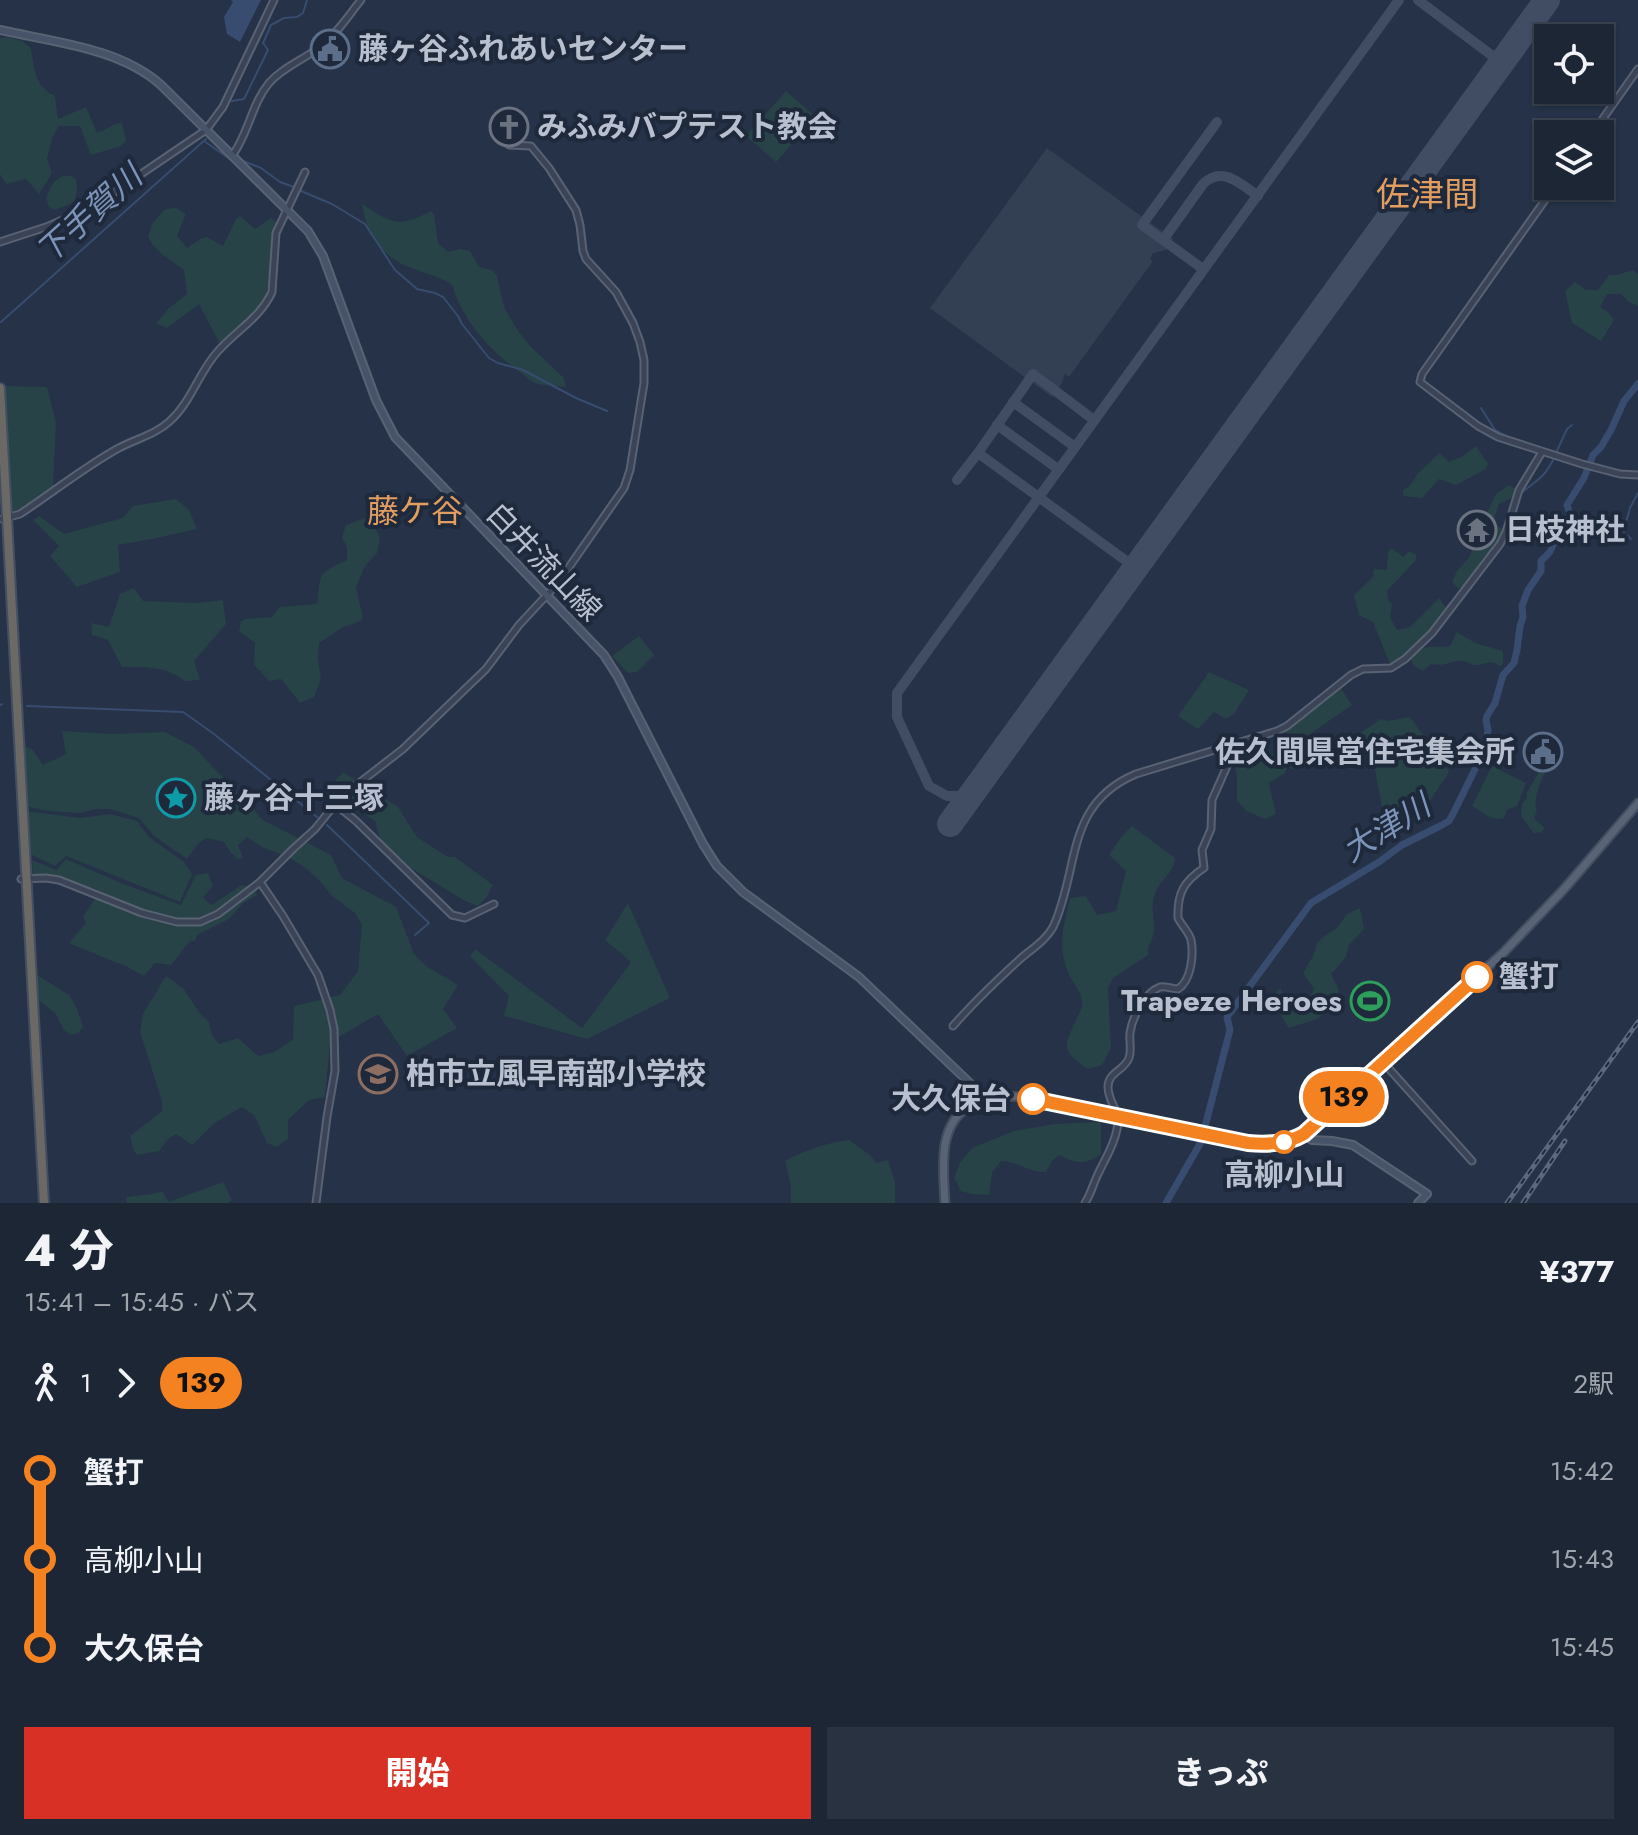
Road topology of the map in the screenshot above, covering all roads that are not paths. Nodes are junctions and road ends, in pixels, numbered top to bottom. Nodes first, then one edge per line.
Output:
1 (274, 0) edge
2 (361, 0) edge
3 (0, 30) edge
4 (1638, 69) edge
5 (1602, 120) edge
6 (206, 130) junction
7 (509, 145) dead end
8 (232, 156) junction
9 (305, 172) dead end
10 (1545, 200) edge
11 (287, 210) junction
12 (0, 242) edge
13 (0, 388) edge
14 (1542, 452) junction
15 (1638, 475) edge
16 (0, 485) edge
17 (4, 519) junction
18 (545, 595) junction
19 (1247, 741) junction
20 (1638, 803) edge
21 (335, 804) junction
22 (24, 879) junction
23 (260, 882) junction
24 (494, 904) dead end
25 (953, 1026) dead end
26 (1383, 1062) junction
27 (983, 1099) junction
28 (1119, 1118) junction
29 (1304, 1134) junction
30 (1472, 1161) dead end
31 (42, 1203) edge
32 (316, 1203) edge
33 (945, 1203) edge
34 (1085, 1203) edge
35 (1418, 1203) edge

1 - 6 street
2 - 8 street
3 - 6 main road, 白井流山線
4 - 5 street
6 - 8 main road, 白井流山線
6 - 12 street
7 - 18 street
8 - 11 main road, 白井流山線
9 - 11 street
10 - 14 street
11 - 17 street
11 - 18 main road, 白井流山線
13 - 17 highway
14 - 15 street
14 - 19 street
16 - 17 highway
17 - 22 highway
18 - 21 street
18 - 27 main road, 白井流山線
19 - 25 street
19 - 28 street
20 - 26 main road
21 - 23 street
21 - 24 street
22 - 23 street
22 - 31 highway
23 - 32 street
26 - 29 main road
26 - 30 street
27 - 28 main road
27 - 33 main road
28 - 29 main road
28 - 34 street
29 - 35 main road

